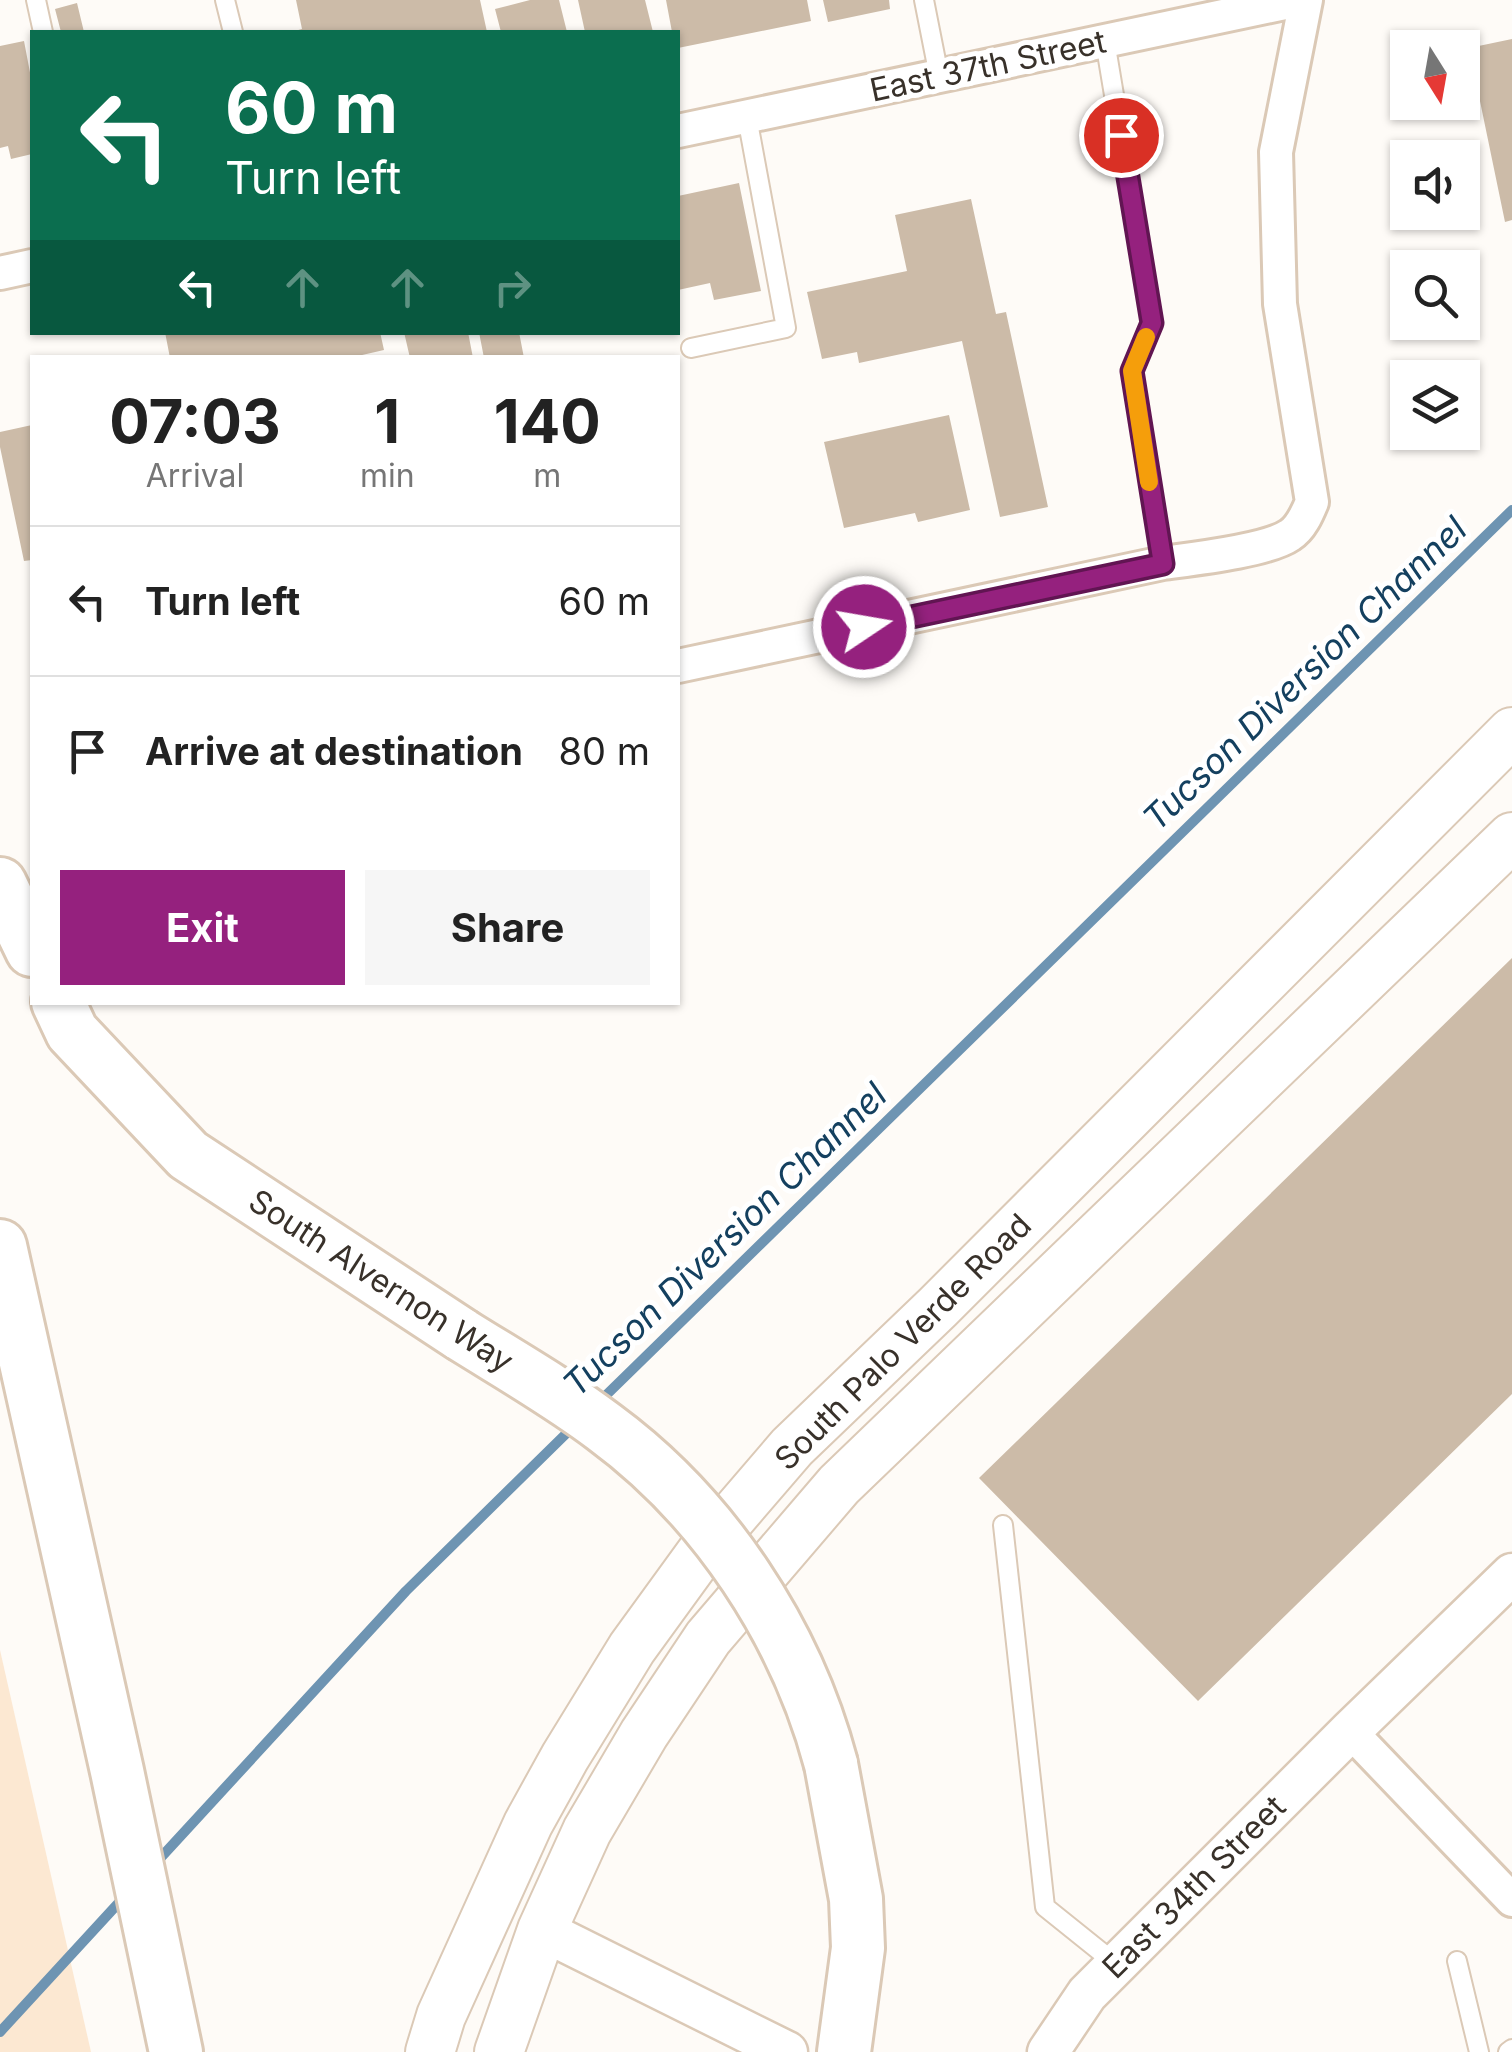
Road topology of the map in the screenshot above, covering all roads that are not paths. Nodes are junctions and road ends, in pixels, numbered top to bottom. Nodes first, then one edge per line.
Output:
1 (36, 0) edge
2 (225, 0) edge
3 (924, 0) edge
4 (1302, 0) edge
5 (42, 30) edge
6 (232, 30) edge
7 (1105, 41) junction
8 (940, 76) junction
9 (747, 116) junction
10 (680, 131) edge
11 (30, 266) edge
12 (0, 273) edge
13 (690, 348) dead end
14 (1163, 564) junction
15 (680, 666) edge
16 (1512, 732) edge
17 (1512, 837) edge
18 (0, 884) edge
19 (30, 946) edge
20 (59, 1005) edge
21 (0, 1246) edge
22 (1003, 1525) dead end
23 (1512, 1574) edge
24 (1350, 1731) junction
25 (1512, 1900) edge
26 (542, 1930) junction
27 (1457, 1961) dead end
28 (1117, 1964) junction
29 (176, 2052) edge
30 (430, 2052) edge
31 (499, 2052) edge
32 (787, 2052) edge
33 (844, 2052) edge
34 (1048, 2052) edge
35 (1478, 2052) edge

1 - 5 lane
2 - 6 lane
3 - 8 lane
4 - 7 street, East 37th Street
4 - 14 street
7 - 8 street, East 37th Street
7 - 14 lane
8 - 9 street, East 37th Street
9 - 10 street, East 37th Street
9 - 13 lane
11 - 12 street
14 - 15 street
16 - 30 main road, South Palo Verde Road
17 - 26 main road, South Palo Verde Road
18 - 19 main road
20 - 33 main road, South Alvernon Way, bridge
21 - 29 main road
22 - 28 lane
23 - 24 street, East 34th Street
24 - 25 street
24 - 28 street, East 34th Street
26 - 31 main road, South Palo Verde Road
26 - 32 street
27 - 35 lane
28 - 34 street, East 34th Street

